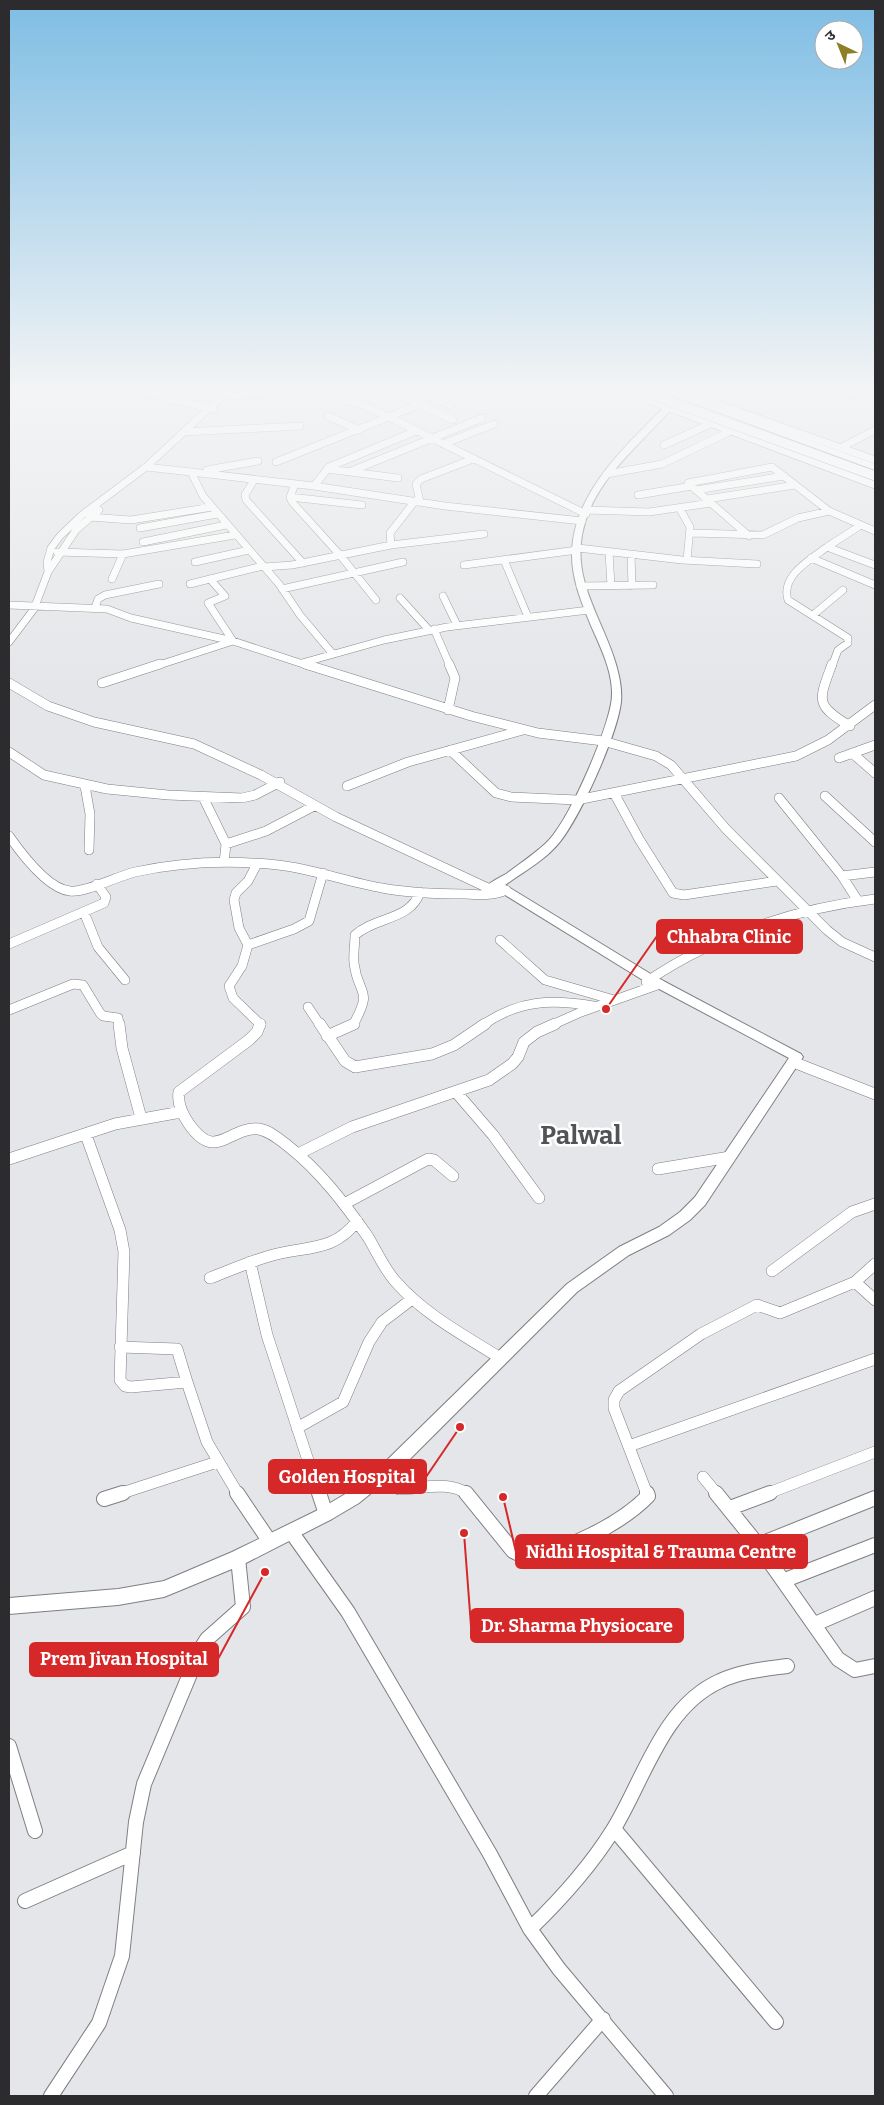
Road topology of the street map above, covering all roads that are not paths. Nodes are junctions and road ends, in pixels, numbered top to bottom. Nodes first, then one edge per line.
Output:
1 (118, 487) edge
2 (129, 487) edge
3 (198, 487) edge
4 (250, 487) edge
5 (294, 487) edge
6 (323, 487) edge
7 (416, 487) edge
8 (528, 487) edge
9 (598, 487) edge
10 (700, 487) edge
11 (782, 487) edge
12 (797, 487) edge
13 (694, 488) junction
14 (638, 495) dead end
15 (290, 497) junction
16 (418, 501) junction
17 (709, 501) junction
18 (362, 505) dead end
19 (212, 507) junction
20 (680, 509) junction
21 (829, 511) junction
22 (217, 514) junction
23 (82, 515) junction
24 (585, 515) junction
25 (90, 517) junction
26 (226, 525) junction
27 (861, 526) junction
28 (140, 528) dead end
29 (875, 531) edge
30 (692, 533) junction
31 (484, 534) dead end
32 (235, 535) junction
33 (749, 536) junction
34 (143, 542) dead end
35 (391, 544) junction
36 (827, 547) junction
37 (578, 549) junction
38 (249, 550) junction
39 (50, 551) junction
40 (63, 552) junction
41 (609, 552) junction
42 (123, 554) junction
43 (340, 554) junction
44 (631, 555) junction
45 (812, 558) junction
46 (504, 560) junction
47 (687, 560) junction
48 (195, 562) dead end
49 (303, 562) junction
50 (403, 562) dead end
51 (757, 564) dead end
52 (464, 565) dead end
53 (875, 565) edge
54 (264, 566) junction
55 (48, 572) junction
56 (354, 573) junction
57 (112, 579) dead end
58 (210, 579) junction
59 (160, 584) dead end
60 (190, 584) dead end
61 (875, 584) edge
62 (580, 586) junction
63 (611, 586) junction
64 (632, 586) junction
65 (653, 586) dead end
66 (282, 589) junction
67 (843, 590) dead end
68 (443, 596) dead end
69 (400, 598) dead end
70 (376, 600) dead end
71 (9, 605) edge
72 (36, 605) junction
73 (95, 608) junction
74 (590, 610) junction
75 (813, 615) junction
76 (528, 617) junction
77 (457, 625) junction
78 (432, 630) junction
79 (234, 641) junction
80 (9, 642) edge
81 (332, 653) junction
82 (302, 663) junction
83 (9, 683) edge
84 (102, 683) dead end
85 (9, 689) edge
86 (875, 705) edge
87 (448, 710) junction
88 (850, 726) junction
89 (524, 730) junction
90 (603, 741) junction
91 (874, 746) edge
92 (202, 747) junction
93 (450, 750) junction
94 (852, 753) junction
95 (11, 756) edge
96 (839, 758) dead end
97 (875, 773) edge
98 (684, 779) junction
99 (278, 783) junction
100 (85, 786) junction
101 (347, 786) dead end
102 (614, 793) junction
103 (825, 796) dead end
104 (204, 797) junction
105 (778, 798) dead end
106 (577, 800) junction
107 (314, 806) junction
108 (9, 836) edge
109 (875, 842) edge
110 (226, 844) junction
111 (89, 850) dead end
112 (224, 863) junction
113 (257, 864) junction
114 (875, 872) edge
115 (323, 873) junction
116 (842, 876) junction
117 (777, 881) junction
118 (97, 884) junction
119 (497, 890) junction
120 (420, 892) junction
121 (875, 900) edge
122 (858, 901) junction
123 (805, 909) junction
124 (84, 912) junction
125 (500, 940) dead end
126 (9, 944) edge
127 (248, 945) junction
128 (875, 957) edge
129 (125, 980) dead end
130 (653, 983) junction
131 (615, 1001) junction
132 (308, 1007) dead end
133 (596, 1007) junction
134 (9, 1010) edge
135 (327, 1036) junction
136 (795, 1060) junction
137 (875, 1086) edge
138 (456, 1092) junction
139 (875, 1094) edge
140 (181, 1112) junction
141 (141, 1118) junction
142 (86, 1134) junction
143 (298, 1154) junction
144 (730, 1157) junction
145 (9, 1159) edge
146 (658, 1169) dead end
147 (453, 1176) dead end
148 (539, 1198) dead end
149 (344, 1204) junction
150 (875, 1204) edge
151 (357, 1221) junction
152 (250, 1262) junction
153 (875, 1264) edge
154 (772, 1271) dead end
155 (210, 1278) dead end
156 (855, 1282) junction
157 (412, 1299) junction
158 (875, 1300) edge
159 (120, 1347) junction
160 (500, 1358) junction
161 (875, 1359) edge
162 (187, 1382) junction
163 (297, 1428) junction
164 (629, 1446) junction
165 (875, 1452) edge
166 (217, 1462) junction
167 (383, 1474) junction
168 (703, 1477) dead end
169 (875, 1498) edge
170 (104, 1499) dead end
171 (730, 1508) junction
172 (326, 1514) junction
173 (292, 1533) junction
174 (270, 1542) junction
175 (758, 1544) junction
176 (875, 1545) edge
177 (238, 1558) junction
178 (785, 1580) junction
179 (875, 1598) edge
180 (9, 1606) edge
181 (814, 1624) junction
182 (787, 1666) dead end
183 (875, 1666) edge
184 (9, 1746) edge
185 (614, 1829) junction
186 (35, 1831) dead end
187 (133, 1853) junction
188 (25, 1901) dead end
189 (530, 1929) junction
190 (604, 2019) junction
191 (776, 2022) dead end
192 (51, 2096) edge
193 (536, 2096) edge
194 (666, 2096) edge

1 - 23 street
2 - 25 street
3 - 19 street
4 - 49 street
5 - 15 street
6 - 16 street
7 - 16 street
8 - 24 street
9 - 24 main road
10 - 13 street
11 - 17 street
12 - 21 street
13 - 14 street
13 - 17 street
15 - 18 street
15 - 43 street
16 - 24 street
16 - 35 street
17 - 20 street
17 - 33 street
19 - 22 street
19 - 25 street
20 - 24 street
20 - 30 street
21 - 27 street
21 - 33 street
22 - 26 street
22 - 28 street
23 - 25 street
23 - 39 street
24 - 37 main road
25 - 40 street
26 - 32 street
26 - 34 street
27 - 29 street
27 - 36 street
30 - 33 street
30 - 47 street
31 - 35 street
32 - 38 street
32 - 42 street
35 - 43 street
36 - 45 street
36 - 53 street
37 - 41 street
37 - 46 street
37 - 62 main road
38 - 48 street
38 - 54 street
39 - 40 street
39 - 55 street
40 - 42 street
40 - 55 street
41 - 44 street
41 - 63 street
42 - 57 street
43 - 49 street
43 - 56 street
44 - 47 street
44 - 64 street
45 - 61 street
45 - 75 street
46 - 52 street
46 - 76 street
47 - 51 street
49 - 54 street
50 - 56 street
54 - 58 street
54 - 66 street
55 - 72 street
56 - 66 street
56 - 70 street
58 - 60 street
58 - 79 street
59 - 73 street
62 - 63 street
62 - 74 main road
63 - 64 street
64 - 65 street
66 - 81 street
67 - 75 street
68 - 77 street
69 - 78 street
71 - 72 street
72 - 73 street
72 - 80 street
73 - 79 street
74 - 76 street
74 - 90 main road
75 - 88 street
76 - 77 street
77 - 78 street
78 - 81 street
78 - 87 street
79 - 82 street
79 - 84 street
81 - 82 street
82 - 87 street
83 - 92 street
85 - 92 street
86 - 88 street
87 - 89 street
88 - 98 street
89 - 90 street
89 - 93 street
90 - 98 street
90 - 106 main road
91 - 94 street
92 - 99 street
93 - 101 street
93 - 106 street
94 - 96 street
94 - 97 street
95 - 100 street
98 - 102 street
98 - 117 street
99 - 104 street
99 - 107 street
99 - 119 street
100 - 104 street
100 - 111 street
102 - 106 street
102 - 117 street
103 - 109 street
104 - 110 street
105 - 116 street
106 - 119 main road
107 - 110 street
107 - 119 street
108 - 118 street
110 - 112 street
112 - 113 street
112 - 118 street
113 - 115 street
113 - 127 street
114 - 116 street
115 - 120 street
115 - 127 street
116 - 122 street
117 - 123 street
118 - 124 street
119 - 120 street
119 - 130 main road
120 - 135 street
121 - 122 street
122 - 123 street
123 - 128 street
123 - 130 street
124 - 126 street
124 - 129 street
125 - 131 street
127 - 140 street
130 - 131 street
130 - 136 main road
131 - 133 street
132 - 135 street
133 - 135 street
133 - 138 street
134 - 141 street
136 - 137 street
136 - 139 street
136 - 144 main road
138 - 143 street
138 - 148 street
140 - 141 street
140 - 143 street
141 - 142 street
142 - 145 street
142 - 159 street
143 - 149 street
144 - 146 street
144 - 160 main road
147 - 149 street
149 - 151 street
150 - 154 street
151 - 152 street
151 - 157 street
152 - 155 street
152 - 163 street
153 - 156 street
156 - 158 street
156 - 164 street
157 - 160 street
157 - 163 street
159 - 162 street
159 - 162 street
160 - 167 main road
161 - 164 street
162 - 166 street
163 - 172 street
164 - 167 street
165 - 171 street
166 - 170 street
166 - 174 street
167 - 172 main road
168 - 171 street
169 - 175 street
171 - 175 street
172 - 173 main road
173 - 174 main road
173 - 189 street
174 - 177 main road
175 - 178 street
176 - 178 street
177 - 180 main road
177 - 187 street
178 - 181 street
179 - 181 street
181 - 183 street
182 - 185 street
184 - 186 street
185 - 189 street
185 - 191 street
187 - 188 street
187 - 192 street
189 - 190 street
190 - 193 street
190 - 194 street

